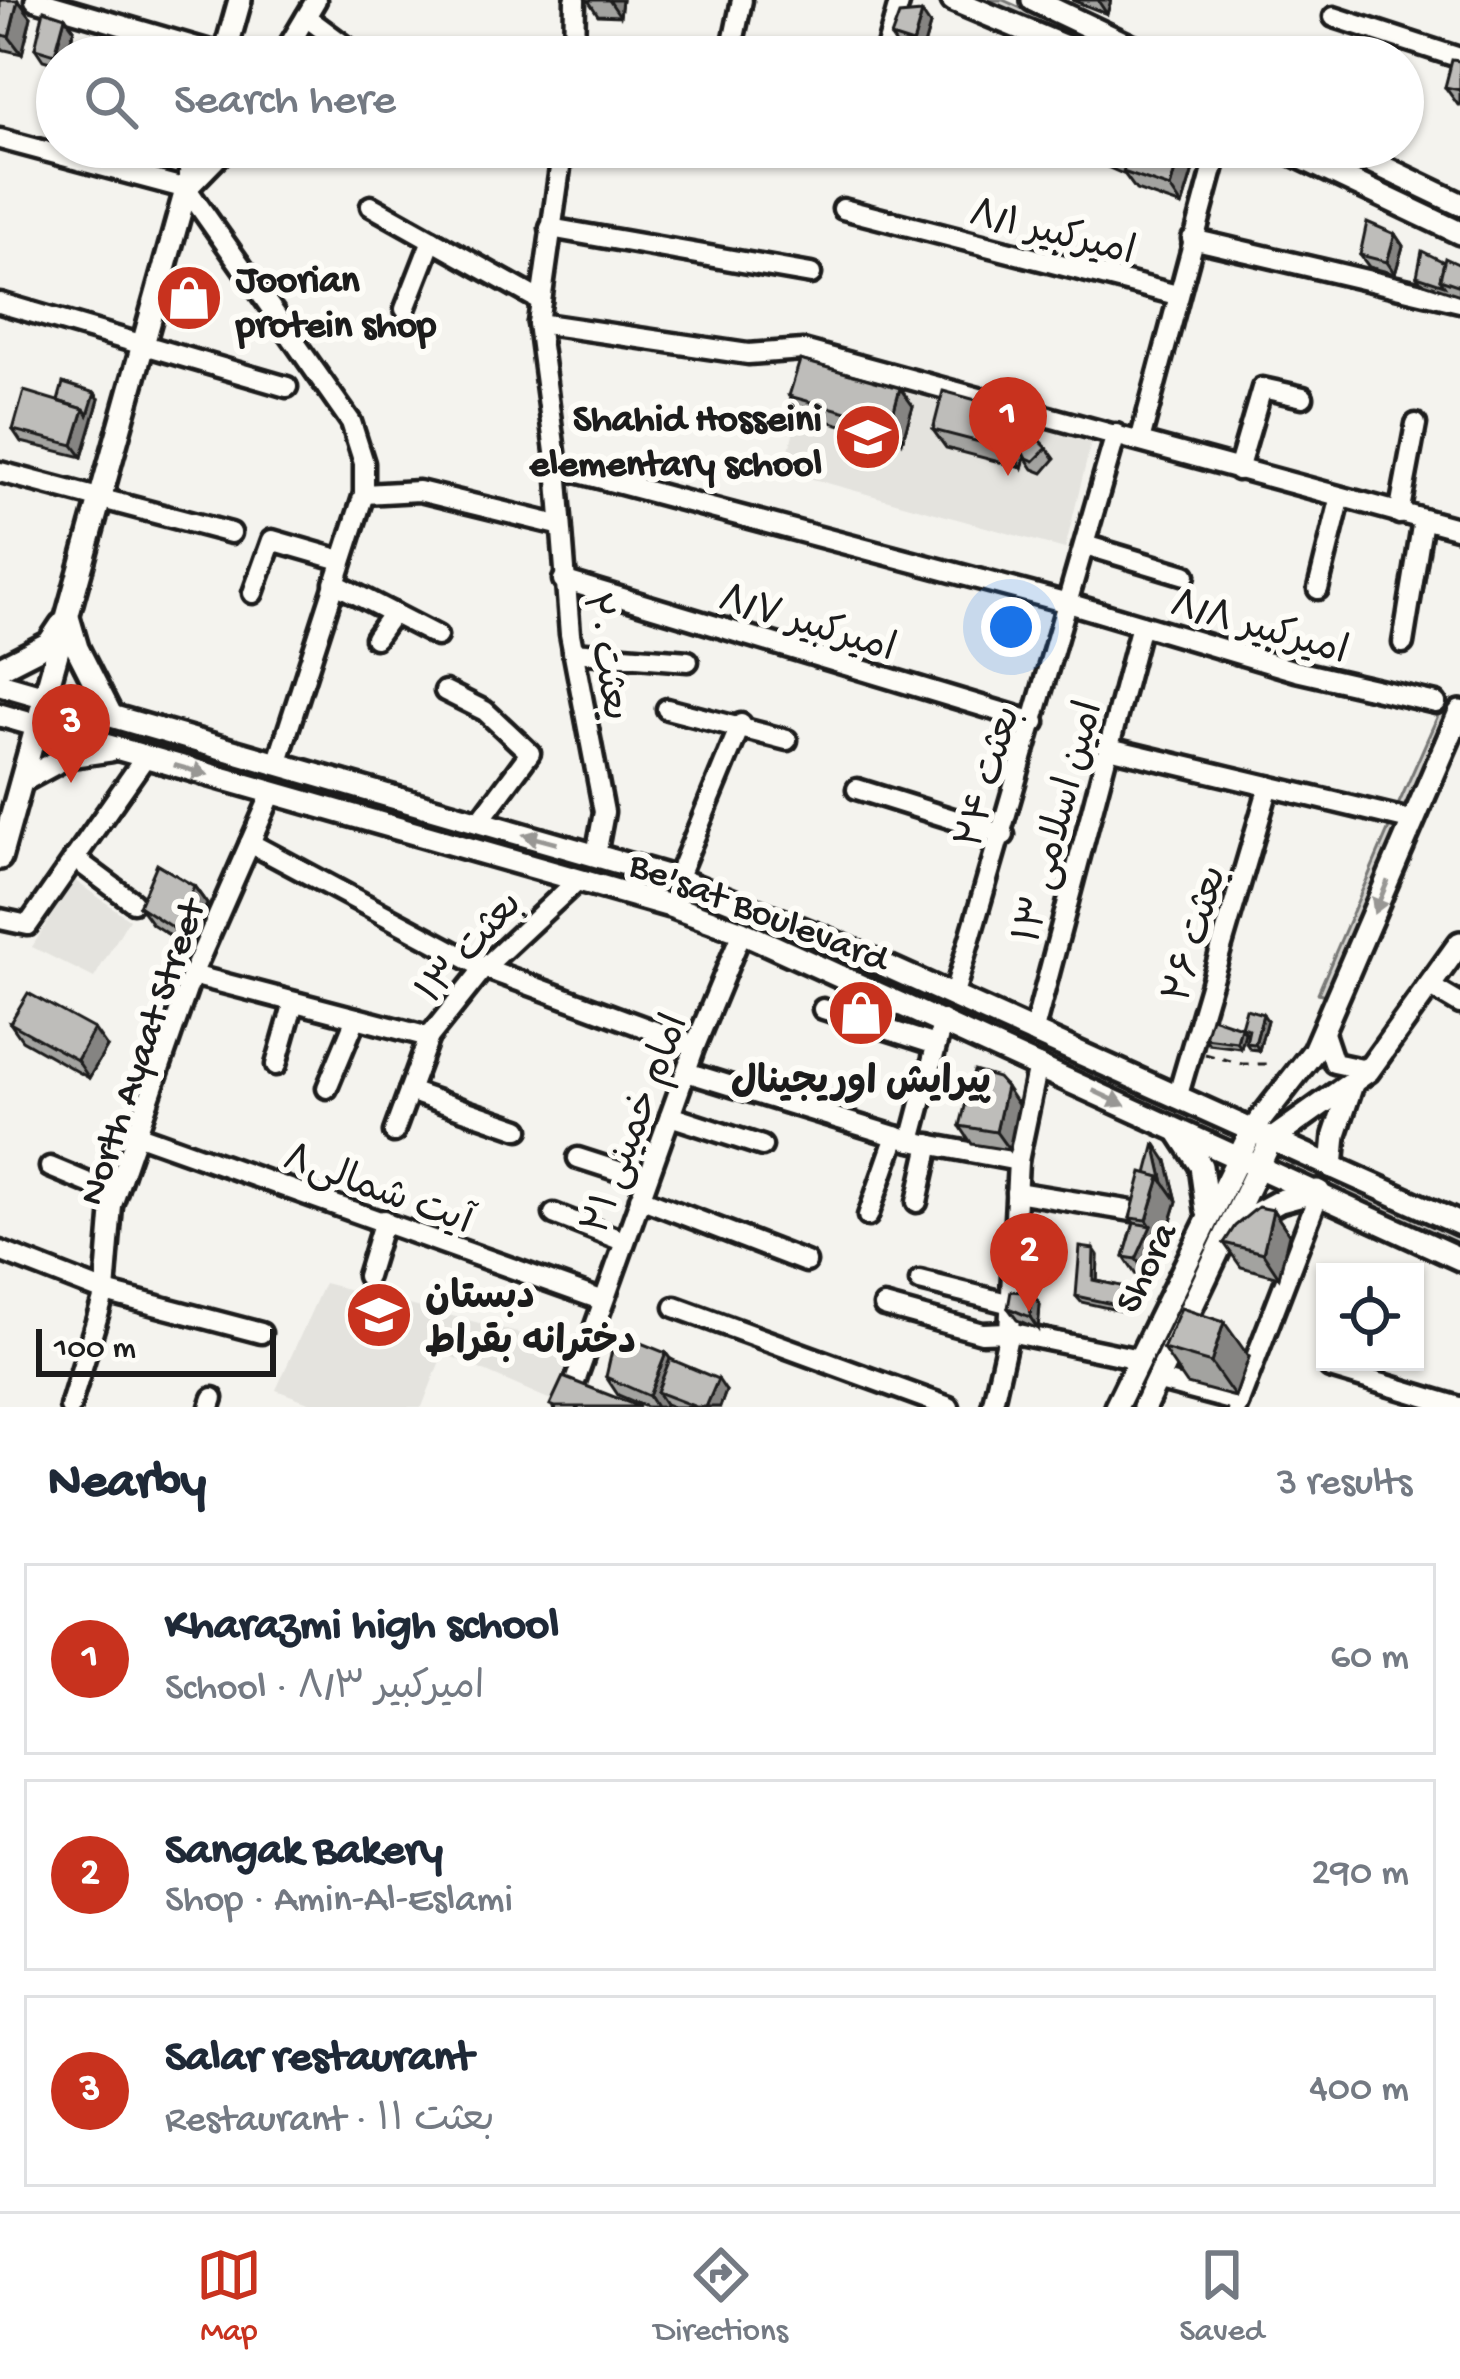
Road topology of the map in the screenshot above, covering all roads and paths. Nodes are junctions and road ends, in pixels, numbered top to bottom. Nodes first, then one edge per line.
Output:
1 (35, 0) edge
2 (239, 0) edge
3 (575, 0) edge
4 (742, 0) edge
5 (900, 0) edge
6 (953, 0) edge
7 (1036, 0) edge
8 (311, 8) edge
9 (1334, 17) dead end
10 (156, 36) edge
11 (229, 36) edge
12 (294, 36) edge
13 (339, 36) edge
14 (574, 36) edge
15 (734, 36) edge
16 (890, 36) edge
17 (1039, 36) edge
18 (1110, 36) edge
19 (1392, 36) edge
20 (1424, 46) edge
21 (1460, 58) edge
22 (0, 139) edge
23 (36, 149) edge
24 (108, 168) edge
25 (192, 168) edge
26 (208, 168) edge
27 (560, 168) edge
28 (1213, 168) edge
29 (1324, 168) edge
30 (1384, 168) edge
31 (187, 189) junction
32 (1430, 190) junction
33 (1460, 204) edge
34 (370, 206) dead end
35 (843, 209) dead end
36 (1417, 212) junction
37 (550, 228) junction
38 (1460, 232) edge
39 (1192, 239) junction
40 (432, 240) junction
41 (812, 274) dead end
42 (1178, 295) junction
43 (541, 301) junction
44 (1460, 302) edge
45 (0, 303) edge
46 (405, 309) dead end
47 (538, 323) junction
48 (144, 341) junction
49 (287, 387) dead end
50 (1303, 397) dead end
51 (1416, 424) dead end
52 (1116, 434) junction
53 (1140, 441) junction
54 (557, 467) junction
55 (1238, 470) junction
56 (0, 472) edge
57 (364, 494) junction
58 (101, 495) junction
59 (1340, 500) junction
60 (1399, 514) junction
61 (1423, 520) junction
62 (558, 525) junction
63 (1460, 529) edge
64 (231, 532) dead end
65 (1084, 545) junction
66 (341, 560) junction
67 (1185, 575) dead end
68 (563, 580) junction
69 (334, 583) junction
70 (1318, 589) dead end
71 (253, 592) dead end
72 (1069, 603) junction
73 (393, 614) junction
74 (68, 615) junction
75 (1142, 625) junction
76 (437, 636) dead end
77 (375, 638) dead end
78 (1403, 643) dead end
79 (573, 652) junction
80 (688, 661) dead end
81 (0, 668) edge
82 (0, 684) edge
83 (445, 692) dead end
84 (39, 694) junction
85 (1436, 703) dead end
86 (667, 709) dead end
87 (1460, 712) edge
88 (0, 715) edge
89 (111, 715) junction
90 (134, 721) junction
91 (1035, 722) junction
92 (32, 724) junction
93 (741, 724) junction
94 (787, 740) dead end
95 (1109, 748) junction
96 (123, 749) junction
97 (146, 756) junction
98 (277, 764) junction
99 (22, 781) junction
100 (1269, 786) junction
101 (857, 789) dead end
102 (272, 793) junction
103 (442, 813) junction
104 (1414, 821) junction
105 (479, 822) junction
106 (1004, 835) junction
107 (1, 839) edge
108 (431, 841) junction
109 (250, 843) junction
110 (596, 854) junction
111 (74, 858) junction
112 (677, 879) junction
113 (578, 880) junction
114 (133, 902) dead end
115 (0, 919) edge
116 (742, 932) junction
117 (1460, 943) edge
118 (484, 968) junction
119 (192, 975) junction
120 (1433, 988) junction
121 (953, 997) junction
122 (294, 1002) junction
123 (1460, 1004) edge
124 (823, 1009) dead end
125 (356, 1018) junction
126 (943, 1020) junction
127 (1323, 1030) junction
128 (1033, 1034) junction
129 (429, 1037) junction
130 (935, 1045) junction
131 (695, 1046) junction
132 (1192, 1046) junction
133 (1274, 1064) dead end
134 (276, 1065) dead end
135 (1038, 1065) junction
136 (1373, 1065) junction
137 (686, 1072) junction
138 (1182, 1082) junction
139 (1352, 1084) junction
140 (327, 1088) dead end
141 (410, 1091) junction
142 (670, 1116) junction
143 (519, 1129) dead end
144 (1176, 1129) junction
145 (394, 1132) dead end
146 (136, 1134) junction
147 (1261, 1136) junction
148 (912, 1140) junction
149 (762, 1145) dead end
150 (578, 1158) dead end
151 (1018, 1161) junction
152 (1247, 1162) junction
153 (50, 1167) dead end
154 (1332, 1167) junction
155 (643, 1189) junction
156 (1320, 1191) junction
157 (1016, 1192) junction
158 (116, 1194) junction
159 (917, 1202) dead end
160 (1132, 1211) edge
161 (554, 1214) dead end
162 (868, 1216) dead end
163 (1207, 1217) junction
164 (384, 1220) junction
165 (1460, 1224) edge
166 (1226, 1232) junction
167 (623, 1241) junction
168 (0, 1252) edge
169 (1460, 1259) edge
170 (806, 1262) dead end
171 (367, 1276) dead end
172 (920, 1281) dead end
173 (105, 1292) junction
174 (601, 1300) junction
175 (1011, 1304) junction
176 (884, 1306) dead end
177 (675, 1307) dead end
178 (1009, 1332) junction
179 (261, 1333) dead end
180 (1139, 1358) junction
181 (1340, 1371) edge
182 (1156, 1380) junction
183 (574, 1382) junction
184 (594, 1390) edge
185 (1238, 1405) edge
186 (70, 1407) edge
187 (566, 1407) edge
188 (949, 1407) edge
189 (992, 1407) edge
190 (1116, 1407) edge
191 (1144, 1407) edge
192 (1460, 1407) edge

1 - 10 street
2 - 11 main road
3 - 14 street
4 - 15 street
5 - 16 street
6 - 17 main road
7 - 18 main road
8 - 12 street
8 - 13 street
9 - 19 street
20 - 21 street
22 - 23 street
24 - 31 street
25 - 31 main road
26 - 31 street
27 - 37 street, بعثت ۲۰
28 - 39 street
29 - 36 main road
30 - 32 main road
31 - 48 main road
31 - 57 street
32 - 33 main road
32 - 36 main road
34 - 40 street
35 - 42 street, امیرکبیر ۸/۱
36 - 38 main road
37 - 41 street
37 - 43 street, بعثت ۲۰
39 - 42 street
39 - 44 street
40 - 43 street
40 - 46 street
42 - 53 street
43 - 47 street, بعثت ۲۰
45 - 48 street
47 - 52 street
47 - 54 street, بعثت ۲۰
48 - 49 street
48 - 58 main road
50 - 55 street
51 - 60 street
52 - 53 street
52 - 65 street, بعثت ۲۴
53 - 55 street
54 - 62 street, بعثت ۲۰
54 - 72 street, امیرکبیر ۸/۸
55 - 59 street
56 - 58 street
57 - 62 street
57 - 66 street
58 - 64 street
58 - 74 main road
59 - 60 street
59 - 70 street
60 - 61 street
61 - 63 street
61 - 78 street
62 - 68 street, بعثت ۲۰
65 - 67 street
65 - 72 street, بعثت ۲۴
66 - 69 street
66 - 71 street
68 - 79 street, بعثت ۲۰
68 - 91 street, امیرکبیر ۸/۷
69 - 73 street
69 - 98 street
72 - 75 street, امیرکبیر ۸/۸
72 - 91 street, بعثت ۲۴
73 - 76 street
73 - 77 street
74 - 81 main road
74 - 84 main road
74 - 89 main road
75 - 85 street, امیرکبیر ۸/۸
75 - 95 street, امین اسلامی ۱۳
79 - 80 street
79 - 110 street, بعثت ۲۰
82 - 84 main road, Be'sat Boulevard
83 - 105 street
84 - 89 main road, Be'sat Boulevard
84 - 92 main road
86 - 93 street
87 - 104 main road
88 - 92 main road, Be'sat Boulevard
89 - 90 main road, Be'sat Boulevard
90 - 96 main road
90 - 98 main road, Be'sat Boulevard
91 - 106 street, بعثت ۲۴
92 - 96 main road, Be'sat Boulevard
92 - 99 main road
92 - 107 main road
93 - 94 street
93 - 112 street
95 - 100 street
95 - 128 street, امین اسلامی ۱۳
96 - 97 main road, Be'sat Boulevard
96 - 99 main road
97 -> 102 main road, Be'sat Boulevard
97 - 111 street
98 - 103 main road, Be'sat Boulevard
99 - 107 main road
100 - 104 street
100 - 132 street, بعثت ۲۶
101 - 106 street
102 - 108 main road, Be'sat Boulevard
102 - 109 street, North Ayaat Street
103 - 105 main road, Be'sat Boulevard
103 - 108 main road
104 -> 127 main road
110 -> 105 main road, Be'sat Boulevard
106 - 121 street, بعثت ۲۴
108 - 113 main road, Be'sat Boulevard
109 - 118 street
109 - 119 street, North Ayaat Street
110 - 112 main road, Be'sat Boulevard
111 - 114 street
111 - 115 street
112 - 121 main road, Be'sat Boulevard
113 - 116 main road, Be'sat Boulevard
113 - 118 street, بعثت ۱۳
116 - 126 main road, Be'sat Boulevard
116 - 131 street, امام خمینی ۲۱
117 - 120 main road
118 - 129 street, بعثت ۱۳
118 - 131 street
119 - 122 street
119 - 146 street, North Ayaat Street
120 - 123 street
120 - 136 main road
121 - 128 main road, Be'sat Boulevard
122 - 125 street
122 - 134 street
124 - 130 street
125 - 129 street
125 - 140 street
126 - 130 street
126 - 135 main road, Be'sat Boulevard
127 - 136 street
127 - 147 main road
128 - 138 main road, Be'sat Boulevard
129 - 141 street, بعثت ۱۳
130 - 148 street
131 - 137 street, امام خمینی ۲۱
132 - 133 path
132 - 138 street, بعثت ۲۶
135 -> 144 main road, Be'sat Boulevard
135 - 151 street
136 - 139 main road
137 - 142 street, امام خمینی ۲۱
137 - 148 street
138 - 147 main road, Be'sat Boulevard
139 - 147 main road
139 - 154 main road
141 - 143 street
141 - 145 street, بعثت ۱۳
142 - 149 street
142 - 155 street, امام خمینی ۲۱
144 - 152 main road, Be'sat Boulevard
144 - 163 main road
146 - 158 street, North Ayaat Street
146 - 164 street, آیت شمالی۸
147 - 152 main road
147 - 154 main road, Be'sat Boulevard
148 - 151 street
148 - 159 street
148 - 162 street
150 - 155 street
151 - 157 street
152 - 156 main road, Be'sat Boulevard
152 - 163 main road, Shora
152 - 166 main road, Shora
153 - 158 street
154 - 165 main road, Be'sat Boulevard
155 - 167 street, امام خمینی ۲۱
155 - 170 street
156 - 166 main road
156 - 169 main road, Be'sat Boulevard
156 - 185 street
157 - 160 street
157 - 175 street
158 - 173 street, North Ayaat Street
161 - 167 street
163 - 180 main road, Shora
164 - 171 street
164 - 174 street, آیت شمالی۸
166 - 182 main road, Shora
167 - 174 street, امام خمینی ۲۱
168 - 173 street
172 - 175 street
173 - 179 street
173 - 186 street, North Ayaat Street
174 - 183 street, امام خمینی ۲۱
175 - 178 street
176 - 178 street
177 - 188 street
178 - 180 street
178 - 189 street
180 - 190 main road, Shora
181 - 192 street
182 - 185 street
182 - 191 main road, Shora
183 - 184 street
183 - 187 street, امام خمینی ۲۱

